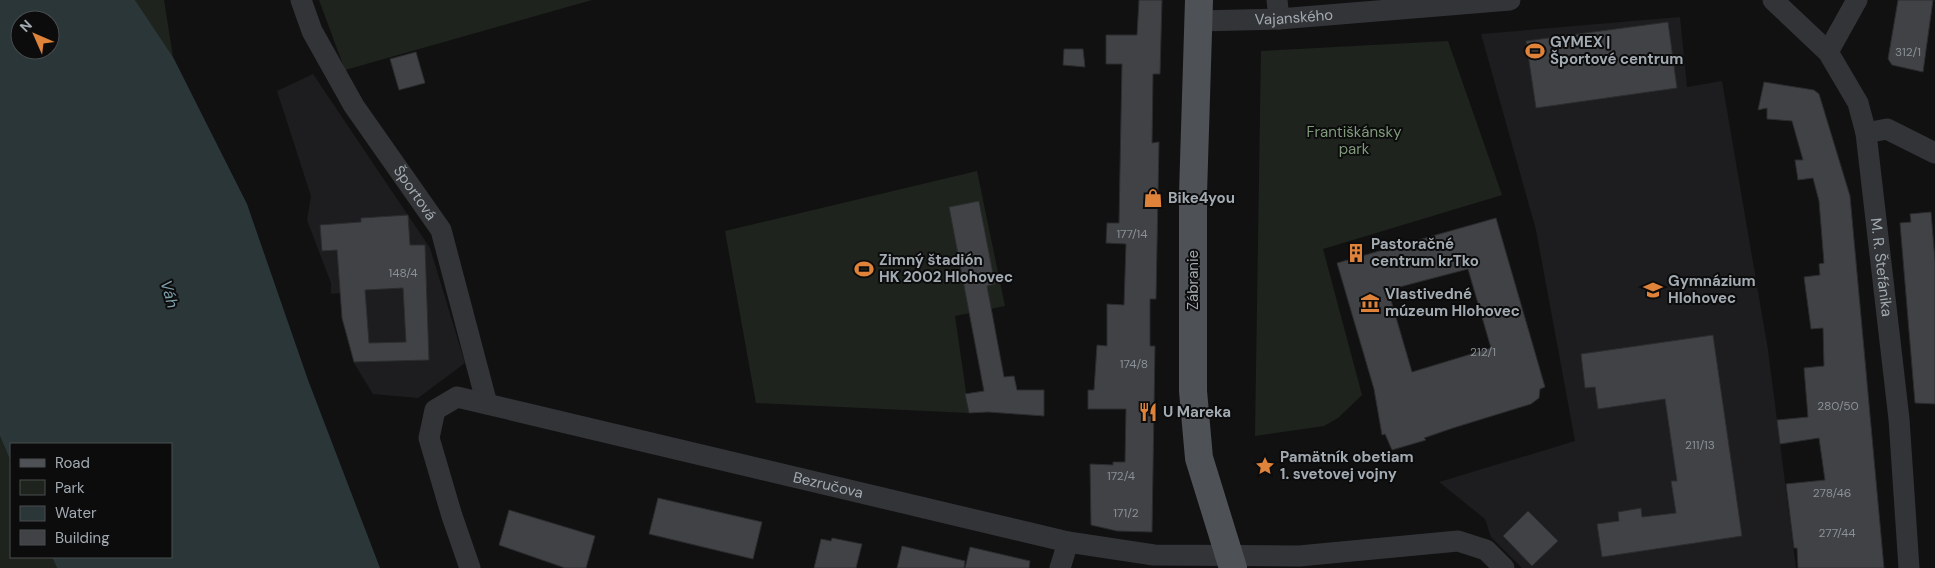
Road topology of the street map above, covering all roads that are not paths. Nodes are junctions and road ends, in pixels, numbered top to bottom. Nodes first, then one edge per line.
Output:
1 (301, 0) edge
2 (1510, 0) edge
3 (1773, 0) edge
4 (1857, 0) edge
5 (1278, 9) edge
6 (1199, 11) edge
7 (1828, 52) junction
8 (1866, 133) junction
9 (1935, 153) edge
10 (487, 404) junction
11 (1068, 542) junction
12 (1231, 562) edge
13 (470, 568) edge
14 (1060, 568) edge
15 (1504, 568) edge
16 (1909, 568) edge

1 - 10 street, Športová
2 - 5 street, Vajanského
3 - 7 street, M. R. Štefánika
4 - 7 street
5 - 6 street, Vajanského
6 - 12 main road, Zábranie
7 - 8 street, M. R. Štefánika
8 - 9 street
8 - 16 street, M. R. Štefánika
10 - 11 street, Bezručova
10 - 13 street, Bezručova
11 - 12 street, Bezručova
11 - 14 street
12 - 15 street, Bezručova

